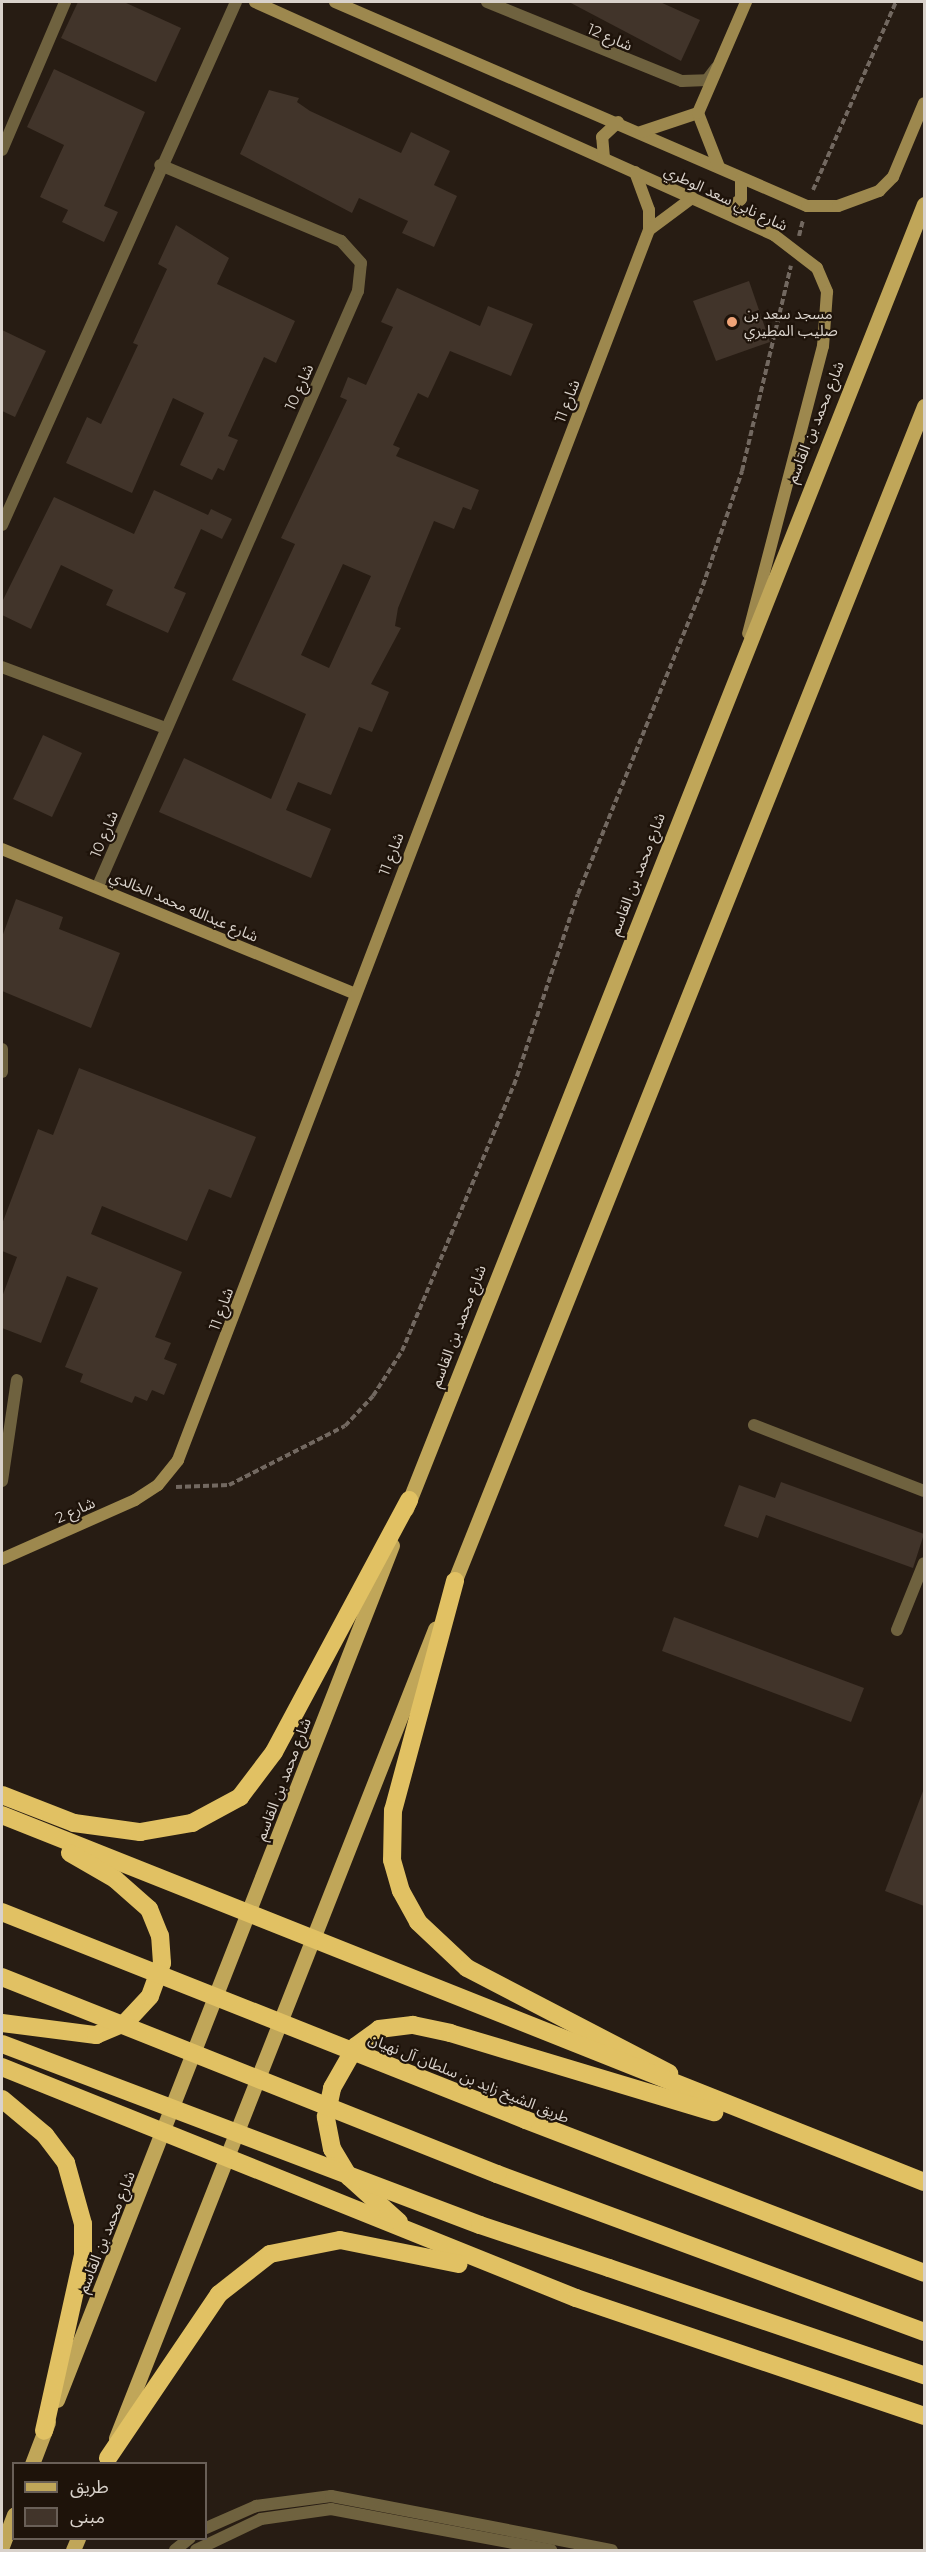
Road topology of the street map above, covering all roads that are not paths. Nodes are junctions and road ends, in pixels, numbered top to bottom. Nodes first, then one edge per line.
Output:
1 (65, 2) edge
2 (236, 2) edge
3 (255, 2) edge
4 (334, 2) edge
5 (487, 2) edge
6 (746, 2) edge
7 (718, 65) junction
8 (924, 104) edge
9 (698, 113) junction
10 (618, 122) junction
11 (641, 132) junction
12 (2, 150) edge
13 (604, 158) junction
14 (160, 165) junction
15 (719, 167) junction
16 (634, 172) junction
17 (741, 178) junction
18 (692, 198) junction
19 (924, 204) edge
20 (724, 212) junction
21 (650, 230) junction
22 (924, 406) edge
23 (2, 525) edge
24 (744, 651) junction
25 (2, 667) edge
26 (165, 728) junction
27 (2, 849) edge
28 (98, 886) junction
29 (353, 993) junction
30 (2, 1049) edge
31 (2, 1072) edge
32 (17, 1380) dead end
33 (754, 1425) dead end
34 (2, 1481) edge
35 (158, 1485) joint
36 (924, 1491) edge
37 (409, 1500) junction
38 (2, 1559) edge
39 (924, 1563) edge
40 (455, 1581) junction
41 (897, 1630) dead end
42 (2, 1795) edge
43 (8, 1818) edge
44 (2, 1912) edge
45 (250, 1915) junction
46 (310, 1939) junction
47 (2, 1977) edge
48 (2, 2024) edge
49 (2, 2044) edge
50 (2, 2067) edge
51 (2, 2099) edge
52 (772, 2125) junction
53 (166, 2133) junction
54 (225, 2159) junction
55 (924, 2182) edge
56 (419, 2238) junction
57 (924, 2272) edge
58 (576, 2298) junction
59 (924, 2332) edge
60 (924, 2375) edge
61 (924, 2416) edge
62 (44, 2431) junction
63 (107, 2461) edge
64 (32, 2462) edge
65 (12, 2519) edge
66 (208, 2527) edge
67 (218, 2537) junction
68 (188, 2540) edge
69 (2, 2546) edge
70 (175, 2550) edge
71 (196, 2550) edge
72 (551, 2550) edge
73 (612, 2550) edge

1 - 12 street
2 - 14 street
3 - 13 street, شارع نابي سعد الوطري
4 - 10 street, شارع نابي سعد الوطري
5 - 7 street, شارع 12
6 - 7 street
7 - 9 street
8 - 17 street, شارع نابي سعد الوطري
9 - 11 street
9 - 15 street
10 - 11 street, شارع نابي سعد الوطري
10 - 13 street
11 - 15 street, شارع نابي سعد الوطري
13 - 16 street, شارع نابي سعد الوطري
14 - 23 street
14 - 26 street, شارع 10
15 - 17 street, شارع نابي سعد الوطري
16 - 18 street, شارع نابي سعد الوطري
16 - 21 street
17 - 20 street
18 - 20 street, شارع نابي سعد الوطري
18 - 21 street
19 - 24 main road, شارع محمد بن القاسم
20 - 24 street, شارع نابي سعد الوطري
21 - 29 street, شارع 11
22 - 40 main road
24 - 37 main road, شارع محمد بن القاسم
25 - 26 street
26 - 28 street, شارع 10
27 - 28 street, شارع عبدالله محمد الخالدي
28 - 29 street, شارع عبدالله محمد الخالدي
29 - 35 street, شارع 11
30 - 31 street
32 - 34 street
33 - 36 street
35 - 38 street, شارع 2
37 - 42 highway
37 - 45 main road, شارع محمد بن القاسم
39 - 41 street
40 - 46 main road
40 - 52 highway
43 - 45 highway
43 - 48 highway
44 - 57 highway, طريق الشيخ زايد بن سلطان آل نهيان, bridge
45 - 46 highway
45 - 53 main road, شارع محمد بن القاسم
46 - 52 highway
46 - 54 main road
47 - 59 highway, bridge
49 - 60 highway, bridge
50 - 53 highway
51 - 62 highway
52 - 55 highway
52 - 56 highway
53 - 54 highway
53 - 62 main road, شارع محمد بن القاسم
54 - 56 highway
54 - 63 main road
56 - 58 highway
58 - 61 highway
58 - 63 highway
62 - 64 main road, شارع محمد بن القاسم
65 - 69 main road
66 - 67 street
66 - 73 street
67 - 71 street
67 - 72 street
68 - 70 street

